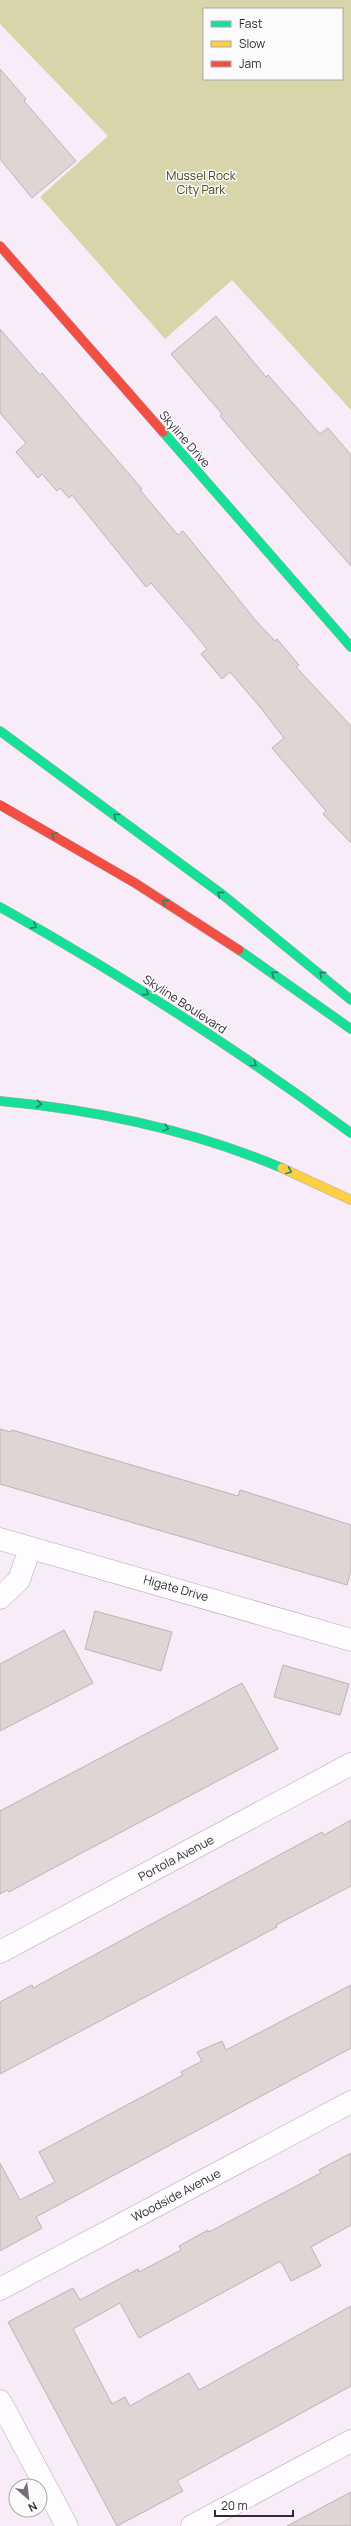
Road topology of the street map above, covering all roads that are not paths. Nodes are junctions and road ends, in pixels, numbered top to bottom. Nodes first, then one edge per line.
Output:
1 (0, 246) edge
2 (351, 647) edge
3 (0, 731) edge
4 (0, 805) edge
5 (0, 907) edge
6 (351, 1000) edge
7 (351, 1029) edge
8 (0, 1101) edge
9 (351, 1133) edge
10 (351, 1200) edge
11 (0, 1539) edge
12 (30, 1548) junction
13 (0, 1598) edge
14 (351, 1640) edge
15 (351, 1764) edge
16 (0, 1952) edge
17 (351, 2102) edge
18 (0, 2289) edge
19 (0, 2402) edge
20 (351, 2441) edge
21 (67, 2526) edge
22 (192, 2526) edge

1 - 2 main road, Skyline Drive
6 -> 3 main road
7 -> 4 main road
5 -> 9 main road, Skyline Boulevard
8 -> 10 main road
11 - 12 street, Higate Drive
12 - 13 street
12 - 14 street, Higate Drive
15 - 16 street, Portola Avenue
17 - 18 street, Woodside Avenue
19 - 21 street
20 - 22 street

